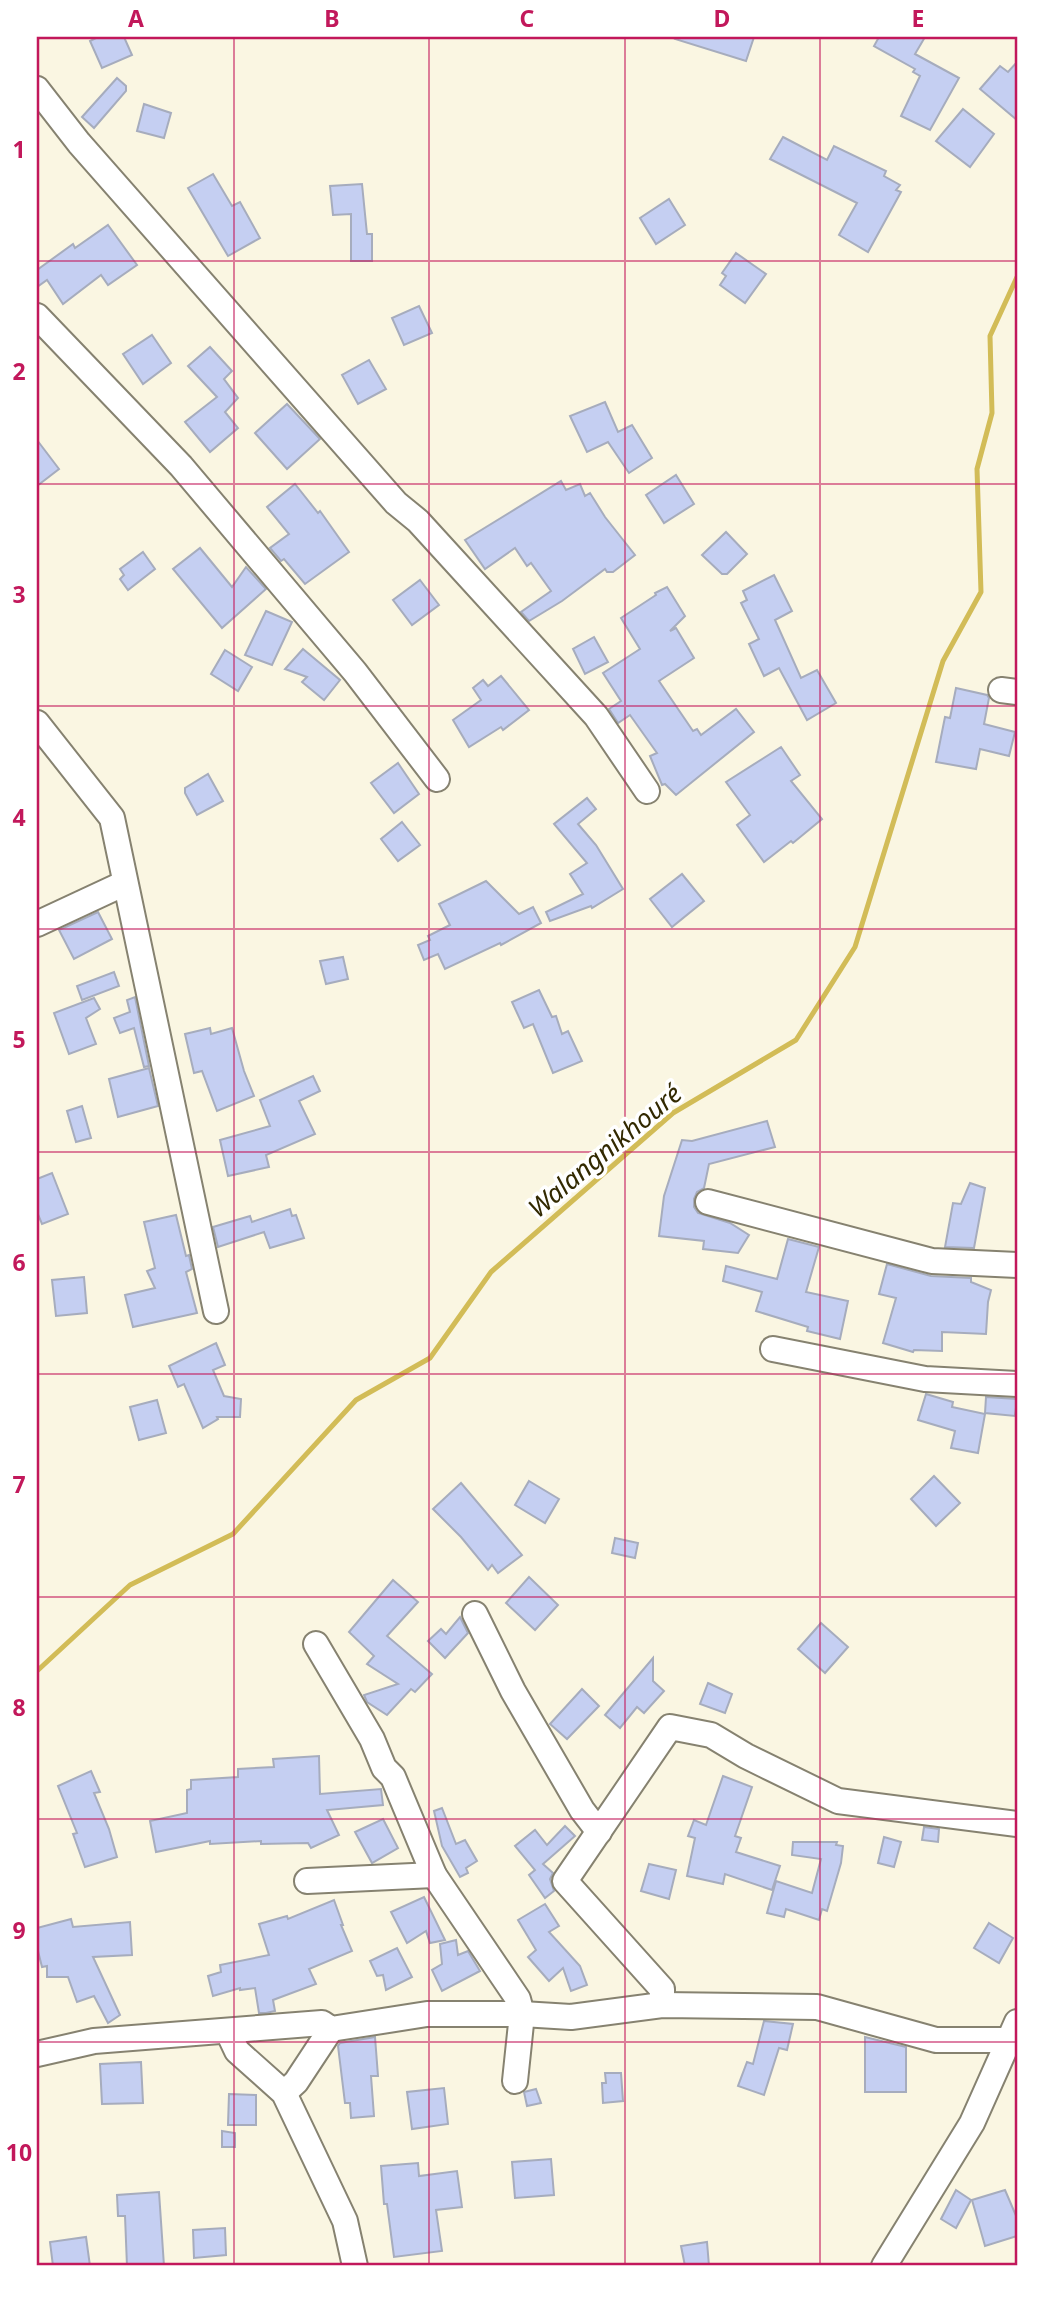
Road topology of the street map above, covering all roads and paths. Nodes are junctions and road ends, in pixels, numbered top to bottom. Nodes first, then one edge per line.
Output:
1 (37, 89) edge
2 (37, 316) edge
3 (37, 723) edge
4 (438, 779) dead end
5 (647, 791) dead end
6 (125, 883) junction
7 (37, 924) edge
8 (708, 1202) dead end
9 (1017, 1265) edge
10 (216, 1311) dead end
11 (773, 1349) dead end
12 (1017, 1384) edge
13 (475, 1614) dead end
14 (316, 1644) dead end
15 (1017, 1824) edge
16 (599, 1832) junction
17 (434, 1875) junction
18 (307, 1881) dead end
19 (662, 2005) junction
20 (523, 2014) junction
21 (331, 2029) junction
22 (1013, 2031) edge
23 (228, 2032) junction
24 (37, 2054) edge
25 (515, 2081) dead end
26 (284, 2093) junction
27 (355, 2266) edge
28 (884, 2266) edge

1 - 5 street
2 - 4 street
3 - 6 street
6 - 7 street
6 - 10 street
8 - 9 street
11 - 12 street
13 - 16 street
14 - 17 street
15 - 16 street
16 - 19 street
17 - 18 street
17 - 20 street
19 - 20 street
19 - 22 street
20 - 21 street
20 - 25 street
21 - 23 street
21 - 26 street
22 - 28 street
23 - 24 street
23 - 26 street
26 - 27 street

